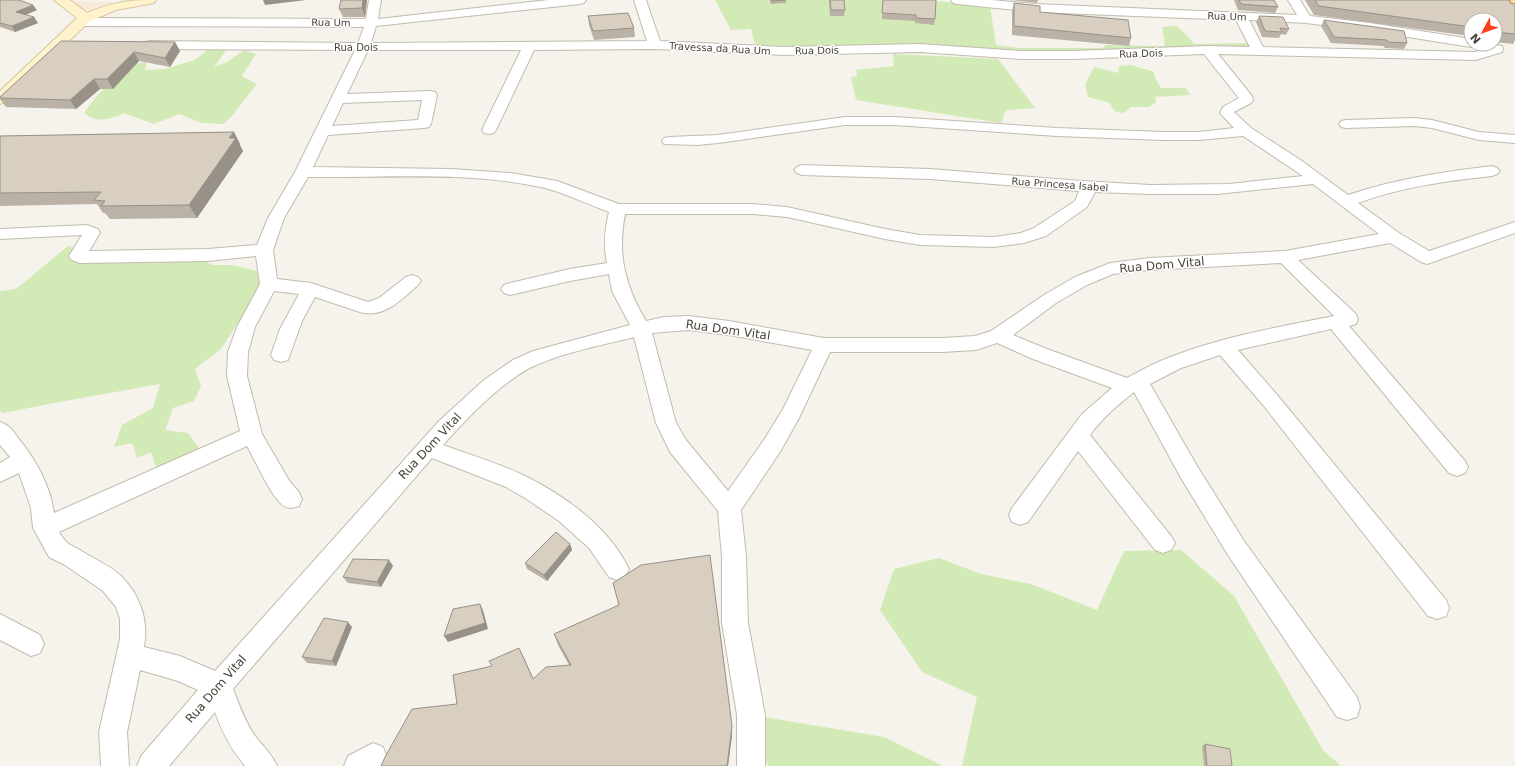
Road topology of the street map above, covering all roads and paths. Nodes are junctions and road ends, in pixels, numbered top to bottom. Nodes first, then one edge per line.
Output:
1 (61, 0) edge
2 (149, 0) edge
3 (375, 0) edge
4 (580, 0) edge
5 (640, 0) edge
6 (956, 0) edge
7 (1294, 0) edge
8 (1498, 0) edge
9 (982, 1) edge
10 (1515, 3) edge
11 (1241, 17) junction
12 (1306, 19) junction
13 (84, 20) junction
14 (371, 23) junction
15 (1463, 42) edge
16 (655, 44) junction
17 (58, 45) junction
18 (73, 45) edge
19 (134, 45) edge
20 (529, 46) junction
21 (363, 47) junction
22 (1208, 50) junction
23 (783, 51) joint
24 (1258, 51) junction
25 (1494, 52) edge
26 (0, 99) edge
27 (338, 99) junction
28 (1346, 124) dead end
29 (489, 130) dead end
30 (323, 131) junction
31 (1246, 131) junction
32 (1515, 139) edge
33 (669, 141) dead end
34 (802, 170) dead end
35 (1492, 171) dead end
36 (303, 172) junction
37 (1316, 179) junction
38 (1088, 186) junction
39 (1347, 201) junction
40 (618, 209) junction
41 (1515, 227) edge
42 (0, 234) edge
43 (1393, 237) junction
44 (264, 250) junction
45 (1285, 257) junction
46 (616, 267) junction
47 (412, 281) dead end
48 (268, 284) junction
49 (310, 289) junction
50 (510, 289) dead end
51 (1336, 322) junction
52 (641, 328) junction
53 (998, 336) junction
54 (824, 345) junction
55 (1225, 348) junction
56 (282, 355) dead end
57 (1133, 383) junction
58 (0, 430) edge
59 (252, 436) junction
60 (1078, 436) junction
61 (429, 448) junction
62 (24, 460) junction
63 (1457, 467) dead end
64 (0, 473) edge
65 (291, 499) dead end
66 (729, 508) junction
67 (1020, 515) dead end
68 (45, 528) junction
69 (1163, 544) dead end
70 (617, 569) dead end
71 (1437, 608) dead end
72 (0, 626) edge
73 (31, 644) dead end
74 (130, 655) junction
75 (219, 686) junction
76 (1347, 707) dead end
77 (115, 766) edge
78 (151, 766) edge
79 (263, 766) edge
80 (751, 766) edge

1 - 13 main road
2 - 13 main road
3 - 14 street
4 - 14 street, Rua Um
5 - 16 street, Travessa da Rua Um
6 - 9 street, Rua Um
7 - 12 street
8 - 10 highway
9 - 11 street, Rua Um
11 - 12 street, Rua Um
11 - 24 street
12 - 15 street, Rua Um
13 - 14 street, Rua Um
13 - 17 main road
14 - 21 street
16 - 20 street, Rua Dois
16 - 23 street, Travessa da Rua Um
17 - 18 street
17 - 26 main road
19 - 21 street, Rua Dois
20 - 21 street, Rua Dois
20 - 29 street
21 - 27 street
22 - 23 street, Rua Dois
22 - 24 street, Rua Dois
22 - 31 street
24 - 25 street, Rua Dois
27 - 30 street
27 - 30 street
28 - 32 street
30 - 36 street
31 - 33 street
31 - 37 street
34 - 38 street, Rua Princesa Isabel
35 - 39 street
36 - 40 street
36 - 44 street
37 - 38 street, Rua Princesa Isabel
37 - 39 street
38 - 40 street
39 - 43 street
40 - 46 street
41 - 43 street
42 - 44 street
43 - 45 street, Rua Dom Vital
44 - 48 street
45 - 51 street
45 - 53 street, Rua Dom Vital
46 - 50 street
46 - 52 street
47 - 49 street
48 - 49 street
48 - 59 street
49 - 56 street
51 - 55 street
51 - 63 street
52 - 54 street, Rua Dom Vital
52 - 61 street, Rua Dom Vital
52 - 66 street
53 - 54 street, Rua Dom Vital
53 - 57 street
54 - 66 street
55 - 57 street
55 - 71 street
57 - 60 street
57 - 76 street
58 - 62 street
59 - 65 street
59 - 68 street
60 - 67 street
60 - 69 street
61 - 70 street
61 - 75 street, Rua Dom Vital
62 - 64 street
62 - 68 street
66 - 80 street
68 - 74 street
72 - 73 street
74 - 75 street
74 - 77 street
75 - 78 street, Rua Dom Vital
75 - 79 street

